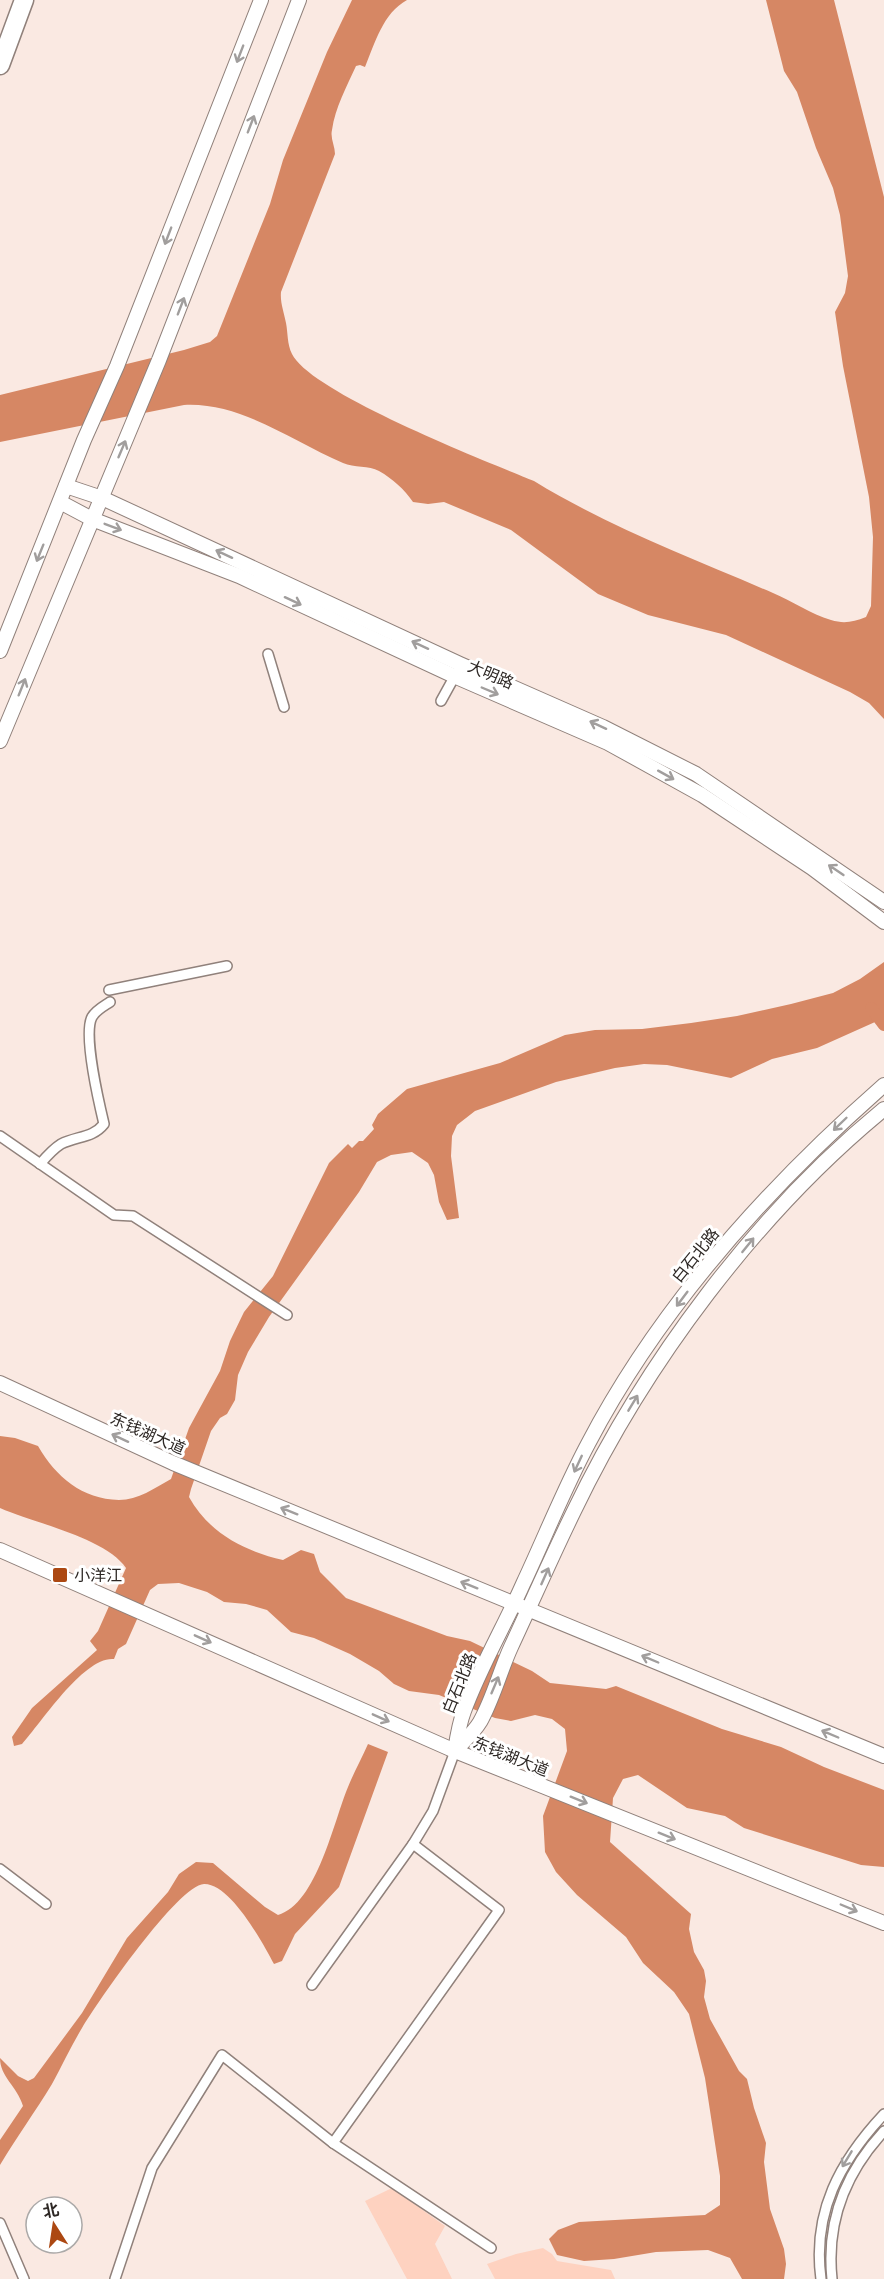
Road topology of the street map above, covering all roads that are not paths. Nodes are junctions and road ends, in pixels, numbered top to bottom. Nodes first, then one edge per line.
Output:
1 (24, 0) edge
2 (261, 0) edge
3 (299, 0) edge
4 (0, 65) edge
5 (66, 486) junction
6 (102, 498) junction
7 (60, 502) junction
8 (92, 519) junction
9 (0, 651) edge
10 (268, 654) dead end
11 (457, 670) junction
12 (441, 701) dead end
13 (284, 707) dead end
14 (0, 741) edge
15 (884, 902) edge
16 (884, 922) edge
17 (227, 966) dead end
18 (109, 990) dead end
19 (110, 1002) dead end
20 (884, 1085) edge
21 (884, 1109) edge
22 (0, 1136) edge
23 (40, 1164) junction
24 (288, 1315) dead end
25 (0, 1383) edge
26 (0, 1550) edge
27 (514, 1604) junction
28 (530, 1610) junction
29 (454, 1751) junction
30 (884, 1756) edge
31 (413, 1844) junction
32 (0, 1869) edge
33 (46, 1904) dead end
34 (884, 1923) edge
35 (312, 1985) dead end
36 (884, 2114) edge
37 (884, 2131) edge
38 (333, 2143) junction
39 (0, 2223) edge
40 (491, 2248) dead end
41 (24, 2279) edge
42 (115, 2279) edge
43 (821, 2279) edge
44 (832, 2279) edge

1 - 4 highway
2 -> 5 main road
6 -> 3 main road
5 - 6 main road, 大明路
5 - 7 main road
6 - 8 main road
11 -> 6 main road, 大明路
7 - 8 main road, 大明路
7 -> 9 main road
8 -> 11 main road, 大明路
14 -> 8 main road
10 - 13 street
11 - 12 street
15 -> 11 main road, 大明路
11 -> 16 main road, 大明路
17 - 18 street
19 - 23 street
20 -> 27 main road, 白石北路
28 -> 21 main road, 白石北路
22 - 23 street
23 - 24 street
27 -> 25 main road, 东钱湖大道
26 -> 29 main road, 东钱湖大道
27 - 28 main road, 东钱湖大道
27 - 29 main road, 白石北路
29 -> 28 main road, 白石北路
30 -> 28 main road, 东钱湖大道
29 - 31 street
29 -> 34 main road, 东钱湖大道
31 - 35 street
31 - 38 street
32 - 33 street
36 -> 43 street
37 - 44 street
38 - 40 street
38 - 42 street
39 - 41 street

